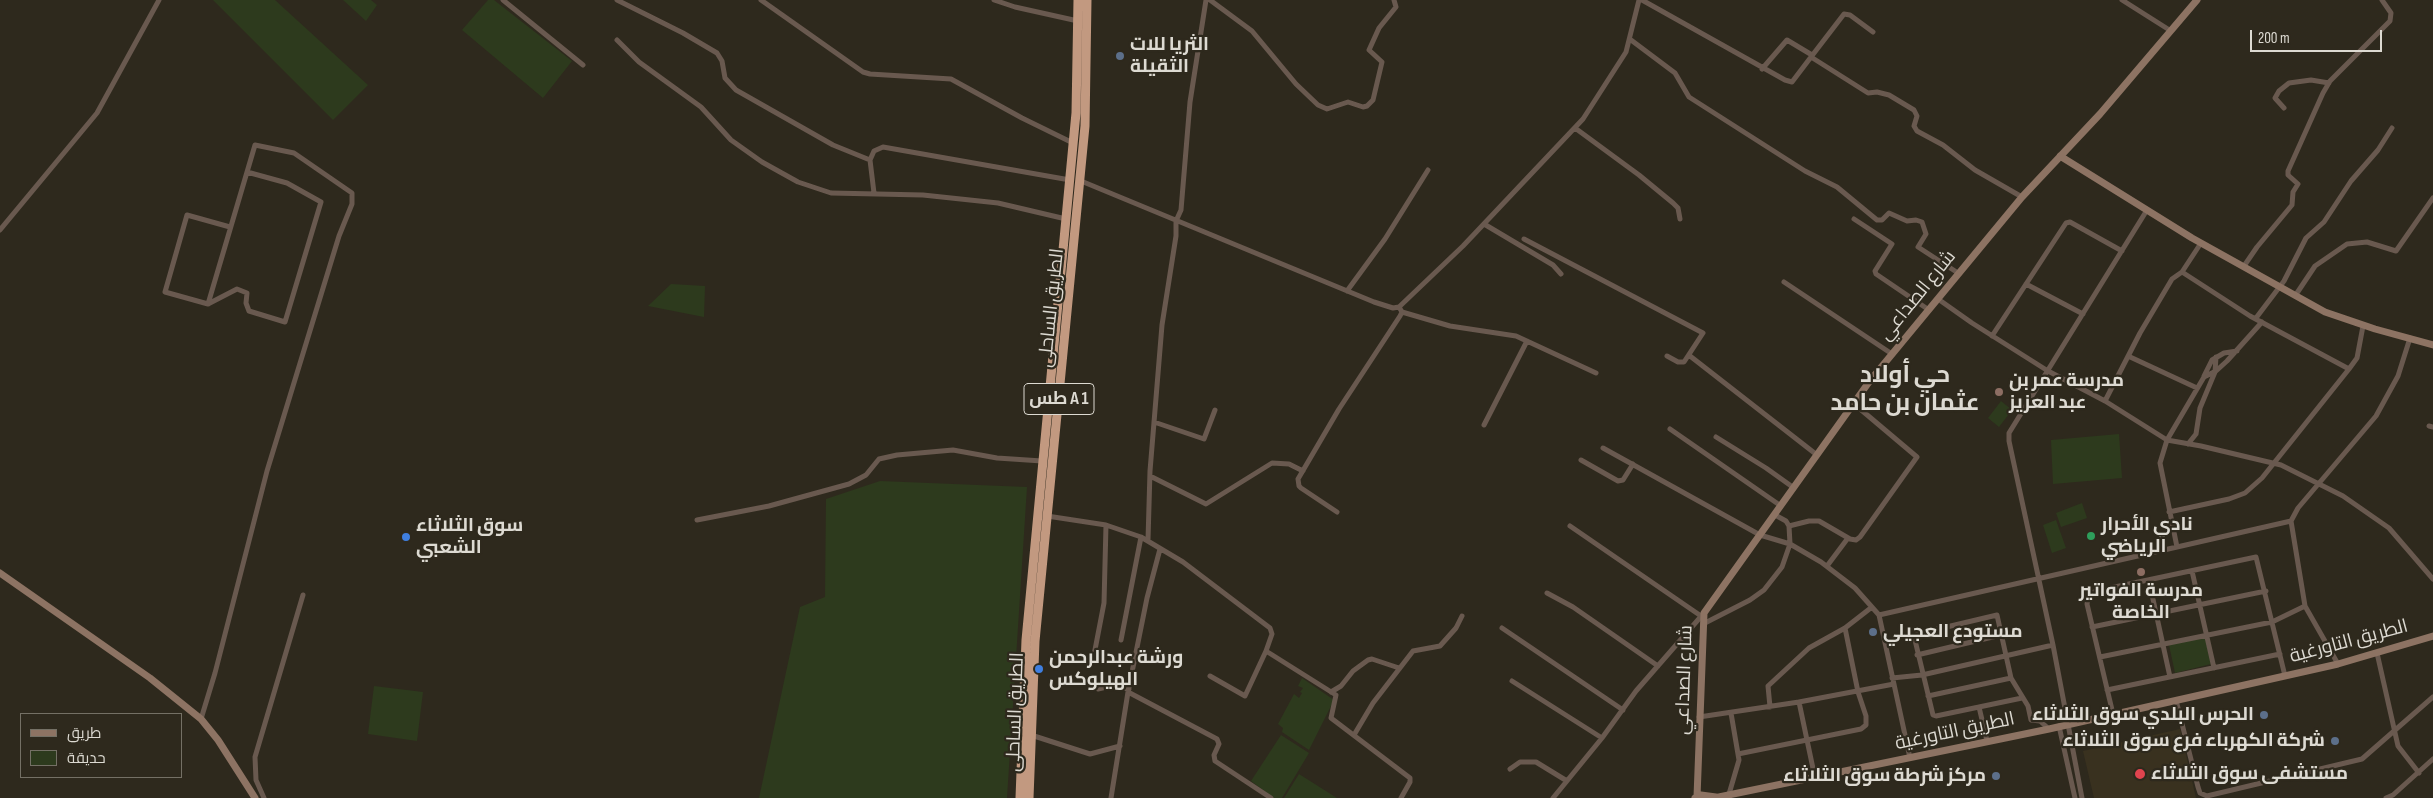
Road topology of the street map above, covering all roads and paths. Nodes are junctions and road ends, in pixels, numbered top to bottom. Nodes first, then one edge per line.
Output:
1 (159, 0) edge
2 (503, 0) edge
3 (617, 0) edge
4 (761, 0) edge
5 (994, 0) edge
6 (1078, 0) edge
7 (1087, 0) edge
8 (1208, 0) edge
9 (1394, 0) edge
10 (1641, 0) edge
11 (2122, 0) edge
12 (2197, 0) edge
13 (2382, 0) edge
14 (1079, 21) junction
15 (2171, 31) junction
16 (1873, 32) dead end
17 (617, 40) dead end
18 (1631, 40) junction
19 (1812, 56) junction
20 (583, 65) dead end
21 (1762, 69) junction
22 (2329, 83) junction
23 (2284, 108) dead end
24 (1575, 128) junction
25 (2392, 128) dead end
26 (1074, 143) junction
27 (2060, 156) junction
28 (870, 160) junction
29 (1428, 170) dead end
30 (247, 172) junction
31 (1070, 180) junction
32 (1081, 181) junction
33 (874, 193) junction
34 (2022, 197) junction
35 (2433, 198) edge
36 (2148, 210) junction
37 (1067, 219) junction
38 (1680, 219) dead end
39 (1854, 219) dead end
40 (1176, 221) junction
41 (1484, 224) junction
42 (230, 228) junction
43 (0, 230) edge
44 (1524, 239) dead end
45 (2201, 243) junction
46 (2122, 251) junction
47 (2244, 266) junction
48 (2182, 272) junction
49 (1958, 273) junction
50 (1561, 274) dead end
51 (1784, 282) dead end
52 (2026, 284) junction
53 (2279, 287) junction
54 (1347, 291) junction
55 (1059, 293) junction
56 (1070, 294) junction
57 (2296, 296) junction
58 (1938, 299) junction
59 (208, 304) junction
60 (1400, 310) junction
61 (1929, 310) junction
62 (2083, 314) junction
63 (2256, 318) junction
64 (2262, 322) junction
65 (2363, 326) junction
66 (1992, 336) junction
67 (2410, 338) junction
68 (1527, 341) junction
69 (2433, 345) edge
70 (2237, 351) junction
71 (1892, 354) junction
72 (1667, 356) dead end
73 (1690, 356) junction
74 (2128, 356) junction
75 (2216, 358) junction
76 (2349, 369) junction
77 (2048, 371) junction
78 (2214, 372) junction
79 (1596, 373) dead end
80 (2204, 377) junction
81 (2197, 388) junction
82 (2105, 401) junction
83 (1853, 403) junction
84 (1215, 410) dead end
85 (1154, 422) junction
86 (1484, 424) dead end
87 (1670, 429) dead end
88 (2196, 434) junction
89 (1716, 437) dead end
90 (2167, 440) junction
91 (2188, 444) junction
92 (2201, 446) junction
93 (1603, 448) dead end
94 (1817, 455) junction
95 (1581, 460) dead end
96 (1042, 462) junction
97 (1633, 464) junction
98 (2272, 464) junction
99 (1303, 472) junction
100 (1150, 476) junction
101 (2319, 483) junction
102 (1794, 488) junction
103 (1781, 506) junction
104 (1337, 512) dead end
105 (2169, 512) junction
106 (1775, 515) junction
107 (1047, 516) junction
108 (697, 520) dead end
109 (2291, 521) junction
110 (1106, 526) junction
111 (1570, 526) dead end
112 (1789, 526) junction
113 (1760, 535) junction
114 (1141, 536) junction
115 (1848, 538) junction
116 (1148, 540) junction
117 (1790, 544) junction
118 (2177, 547) junction
119 (1160, 549) junction
120 (1826, 566) junction
121 (2192, 571) junction
122 (0, 573) edge
123 (2039, 578) junction
124 (2433, 579) edge
125 (2149, 580) junction
126 (2266, 591) junction
127 (1547, 593) dead end
128 (303, 595) dead end
129 (2199, 605) junction
130 (2305, 606) junction
131 (1872, 607) junction
132 (1702, 614) junction
133 (2156, 614) junction
134 (1879, 615) junction
135 (1462, 616) dead end
136 (2272, 622) junction
137 (1703, 624) junction
138 (2092, 627) junction
139 (1502, 628) dead end
140 (1845, 628) junction
141 (2001, 635) junction
142 (2206, 635) junction
143 (2433, 636) edge
144 (1121, 640) dead end
145 (2053, 645) junction
146 (2163, 645) junction
147 (1266, 651) junction
148 (2377, 653) junction
149 (2280, 654) junction
150 (1917, 655) junction
151 (1094, 656) dead end
152 (2005, 656) junction
153 (2100, 657) junction
154 (2338, 664) junction
155 (1658, 666) junction
156 (1399, 668) junction
157 (2214, 668) junction
158 (1922, 675) junction
159 (1210, 676) dead end
160 (2285, 676) junction
161 (2170, 677) junction
162 (1892, 678) junction
163 (2011, 678) junction
164 (1512, 681) dead end
165 (1894, 684) junction
166 (1098, 689) dead end
167 (2108, 690) junction
168 (1128, 691) junction
169 (1331, 692) junction
170 (1858, 692) junction
171 (1928, 696) junction
172 (2433, 697) edge
173 (2022, 698) junction
174 (2176, 700) junction
175 (1799, 702) junction
176 (1770, 707) junction
177 (1979, 707) junction
178 (1624, 710) junction
179 (1731, 713) junction
180 (2113, 714) junction
181 (1699, 717) junction
182 (201, 719) junction
183 (2068, 724) junction
184 (2059, 726) junction
185 (2049, 729) junction
186 (2393, 732) junction
187 (1031, 735) junction
188 (1354, 735) junction
189 (1602, 738) junction
190 (1807, 740) junction
191 (1987, 741) junction
192 (1120, 746) junction
193 (1738, 754) junction
194 (1910, 758) junction
195 (2433, 760) edge
196 (1510, 769) dead end
197 (2419, 773) junction
198 (1815, 778) junction
199 (1567, 781) junction
200 (1729, 794) junction
201 (1699, 797) edge
202 (255, 798) edge
203 (264, 798) edge
204 (1020, 798) edge
205 (1029, 798) edge
206 (1111, 798) edge
207 (1271, 798) edge
208 (1401, 798) edge
209 (1553, 798) edge
210 (1716, 798) edge
211 (2075, 798) edge
212 (2082, 798) edge
213 (2386, 798) edge

1 - 43 street
2 - 20 street
3 - 28 street
4 - 26 street
5 - 14 street
6 - 14 highway, الطريق الساحلى
7 - 32 highway, الطريق الساحلى / طس A 1
8 - 9 street
8 - 40 street
10 - 18 street
10 - 21 street
11 - 15 street
12 - 15 street, شارع الصداعي
13 - 22 street
14 - 26 highway, الطريق الساحلى
15 - 27 street, شارع الصداعي
16 - 19 street
17 - 33 street
18 - 24 street
18 - 49 street
19 - 21 street
19 - 21 street
19 - 34 street
22 - 23 street
22 - 47 street
24 - 38 street
24 - 41 street
25 - 53 street
26 - 31 highway, الطريق الساحلى
27 - 34 street, شارع الصداعي
27 - 36 street
28 - 31 street
28 - 33 street
29 - 54 street
30 - 42 street
30 - 59 street
30 - 182 street
31 - 37 highway, الطريق الساحلى
32 - 40 street
32 - 56 highway, الطريق الساحلى / طس A 1
33 - 37 street
34 - 49 street, شارع الصداعي
35 - 57 street
36 - 45 street
36 - 46 street
37 - 55 highway, الطريق الساحلى
39 - 61 street
40 - 54 street
40 - 85 street
41 - 50 street
41 - 60 street
42 - 59 street
42 - 59 street
44 - 73 street
45 - 47 street
45 - 48 street
46 - 52 street
46 - 62 street
47 - 53 street
48 - 63 street
48 - 74 street
49 - 58 street, شارع الصداعي
51 - 71 street
52 - 62 street
52 - 66 street
53 - 57 street
53 - 63 street
54 - 60 street
55 - 56 highway
55 - 96 highway, الطريق الساحلى
56 - 107 highway, الطريق الساحلى / طس A 1
57 - 65 street
58 - 61 street, شارع الصداعي
58 - 66 street
60 - 68 street
60 - 99 street
61 - 71 street, شارع الصداعي
62 - 77 street
63 - 64 street
64 - 70 street
64 - 76 street
65 - 67 street
65 - 76 street
66 - 77 street
67 - 69 street
67 - 101 street
68 - 79 street
68 - 86 street
70 - 75 street
70 - 78 street
71 - 83 street, شارع الصداعي
72 - 73 street
73 - 94 street
74 - 81 street
74 - 82 street
75 - 78 street
75 - 80 street
76 - 98 street
77 - 82 street
77 - 123 street
78 - 80 street
78 - 88 street
80 - 81 street
81 - 90 street
82 - 90 street
83 - 94 street, شارع الصداعي
83 - 115 street
84 - 85 street
85 - 100 street
87 - 103 street
88 - 91 street
88 - 92 street
89 - 102 street
90 - 91 street
90 - 105 street
91 - 92 street
92 - 98 street
93 - 97 street
94 - 102 street, شارع الصداعي
95 - 97 street
96 - 108 street
96 - 204 highway, الطريق الساحلى
97 - 113 street
98 - 101 street
98 - 105 street
99 - 100 street
99 - 104 street
100 - 116 street
101 - 109 street
101 - 124 street
102 - 103 street, شارع الصداعي
103 - 106 street, شارع الصداعي
105 - 118 street
106 - 112 street
106 - 113 street, شارع الصداعي
107 - 110 street
107 - 187 highway, الطريق الساحلى / طس A 1
109 - 118 street
109 - 130 street
110 - 114 street
110 - 151 street
111 - 132 street
112 - 115 street
112 - 117 street
113 - 117 street
113 - 132 street, شارع الصداعي
114 - 116 street
114 - 144 street
115 - 120 street
116 - 119 street
117 - 120 street
117 - 137 street
118 - 123 street
119 - 147 street
119 - 168 street
120 - 131 street
121 - 125 street
121 - 126 street
121 - 129 street
122 - 182 street
123 - 134 street
123 - 145 street
125 - 133 street
125 - 138 street
126 - 129 street
126 - 136 street
127 - 155 street
128 - 203 street
129 - 133 street
129 - 142 street
130 - 136 street
130 - 154 street
131 - 134 street
131 - 140 street
132 - 137 street, شارع الصداعي
132 - 155 street
133 - 138 street
133 - 146 street
134 - 162 street
135 - 156 street
136 - 142 street
136 - 149 street
137 - 181 street, شارع الصداعي
138 - 153 street
139 - 178 street
140 - 170 street
140 - 176 street
141 - 150 street
141 - 150 street
141 - 152 street
142 - 146 street
142 - 157 street
143 - 148 street, الطريق التاورغية
145 - 152 street
145 - 183 street
146 - 153 street
146 - 161 street
147 - 159 street
147 - 169 street
148 - 154 street, الطريق التاورغية
148 - 186 street
149 - 157 street
149 - 160 street
150 - 158 street
152 - 158 street
152 - 163 street
153 - 167 street
154 - 160 street, الطريق التاورغية
155 - 178 street
156 - 169 street
156 - 188 street
157 - 161 street
158 - 162 street
158 - 171 street
160 - 174 street, الطريق التاورغية
161 - 167 street
162 - 165 street
163 - 171 street
163 - 173 street
164 - 189 street
165 - 170 street
165 - 194 street
166 - 168 street
167 - 180 street
168 - 192 street
168 - 207 street
169 - 188 street
170 - 175 street
170 - 190 street
171 - 177 street
172 - 186 street
173 - 177 street
173 - 185 street
174 - 180 street, الطريق التاورغية
174 - 186 street
175 - 176 street
175 - 190 street
176 - 179 street
177 - 191 street
178 - 189 street
179 - 181 street
179 - 193 street
180 - 183 street, الطريق التاورغية
181 - 201 street, شارع الصداعي
182 - 202 street
183 - 184 street, الطريق التاورغية
183 - 212 street
184 - 185 street, الطريق التاورغية
184 - 211 street
185 - 191 street, الطريق التاورغية
186 - 197 street
187 - 192 street
187 - 205 highway, الطريق الساحلى / طس A 1
188 - 208 street
189 - 199 street
190 - 193 street
190 - 198 street
191 - 194 street, الطريق التاورغية
192 - 206 street
193 - 200 street
194 - 198 street, الطريق التاورغية
195 - 197 street
196 - 199 street
197 - 213 street
198 - 200 street, الطريق التاورغية
199 - 209 street
200 - 210 street, الطريق التاورغية
201 - 210 street, الطريق التاورغية

